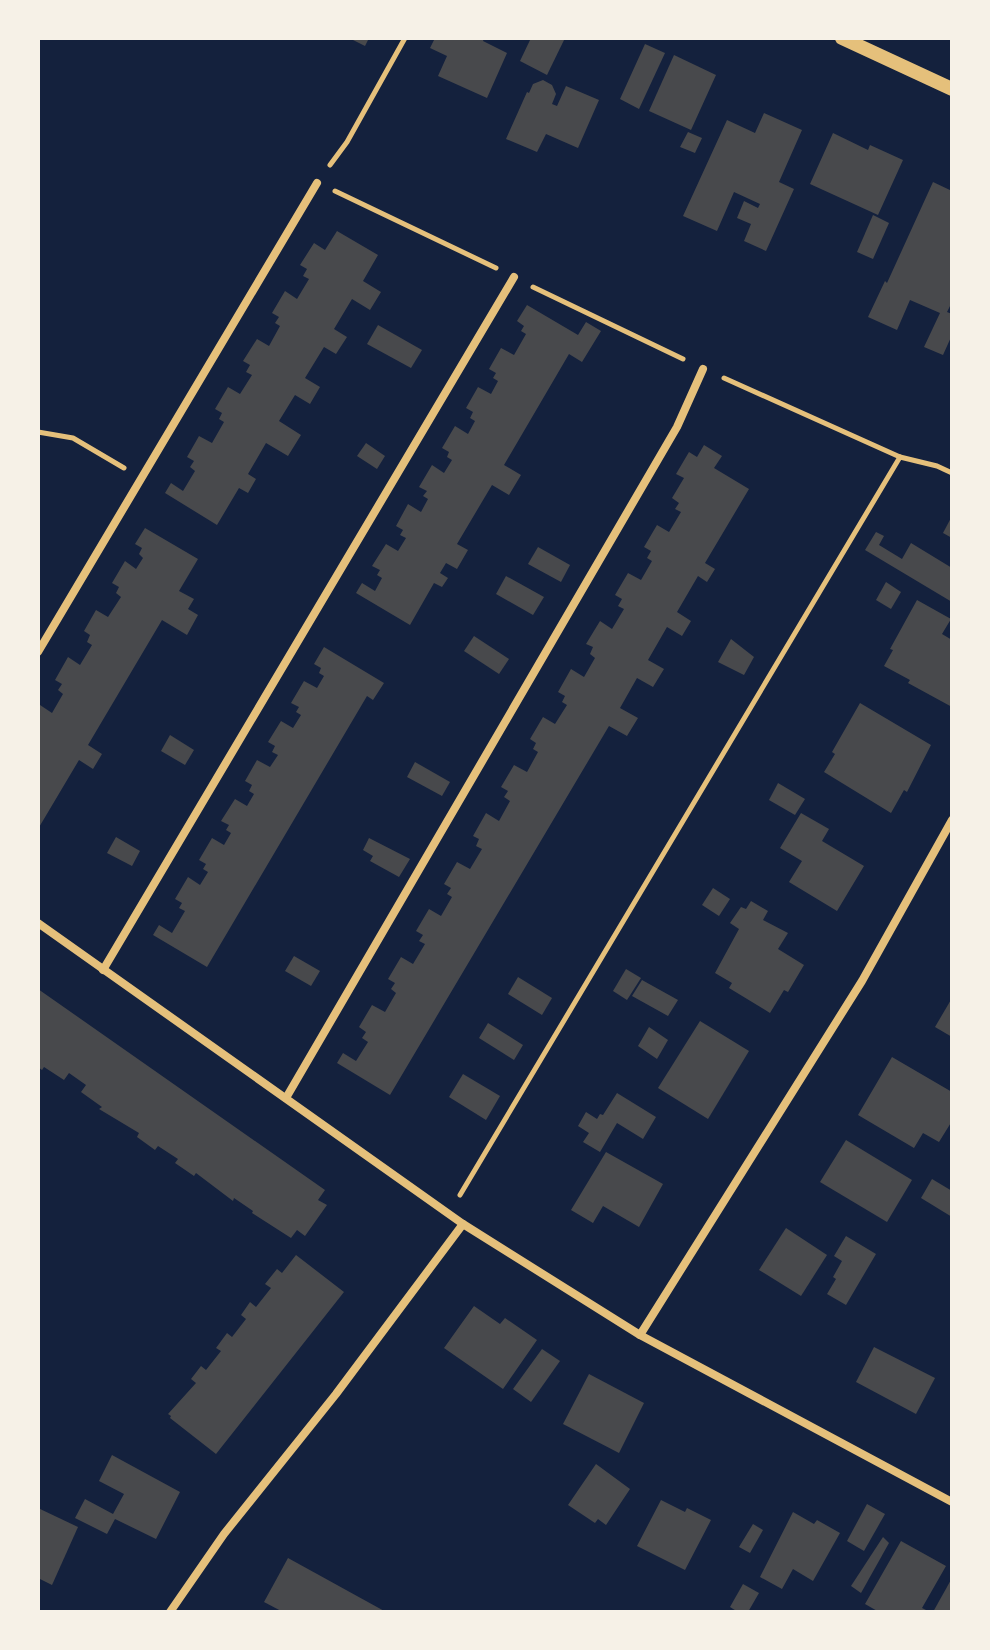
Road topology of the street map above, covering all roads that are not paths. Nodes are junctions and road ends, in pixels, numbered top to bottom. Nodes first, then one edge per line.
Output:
1 (842, 38) edge
2 (952, 89) edge
3 (317, 183) road end
4 (514, 277) road end
5 (703, 369) road end
6 (38, 652) edge
7 (952, 820) edge
8 (38, 923) edge
9 (103, 970) junction
10 (286, 1098) junction
11 (463, 1224) junction
12 (640, 1335) junction
13 (952, 1502) edge
14 (170, 1612) edge

1 - 2 street
3 - 6 street
4 - 9 street
5 - 10 street
7 - 12 street
8 - 9 street
9 - 10 street
10 - 11 street
11 - 12 street
11 - 14 street
12 - 13 street

